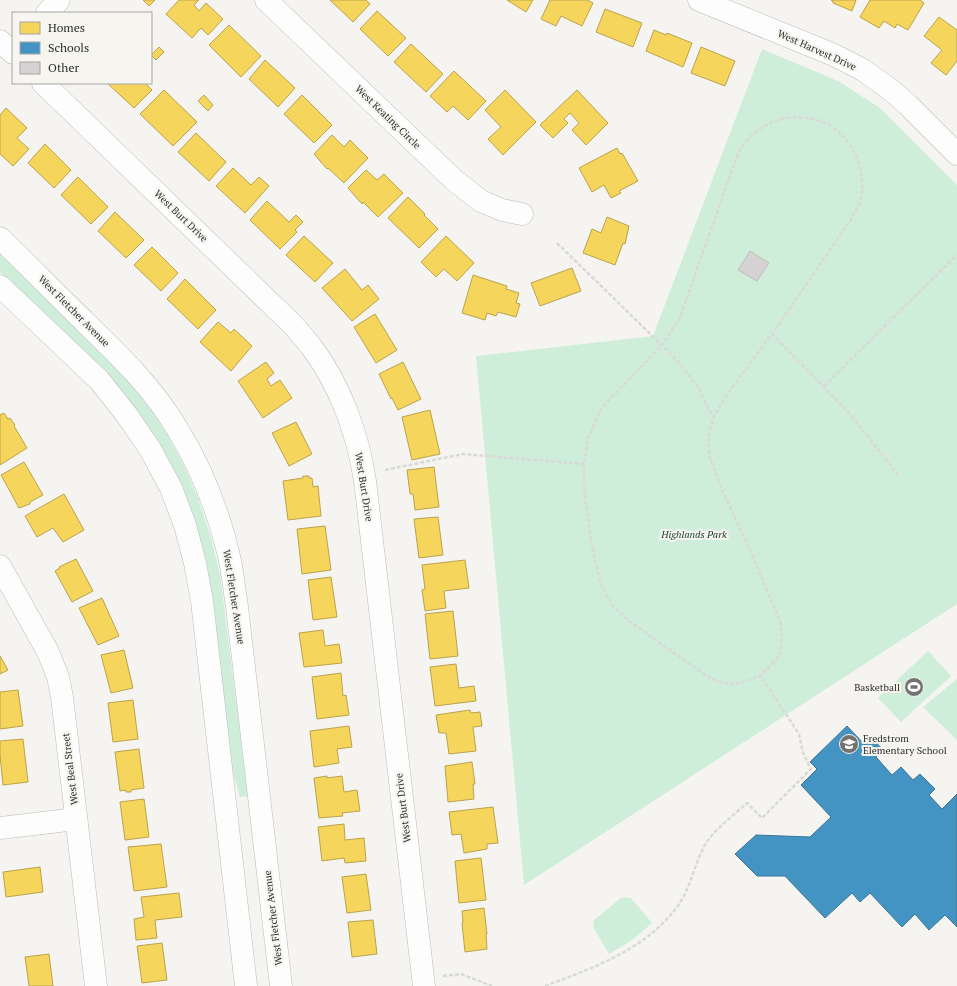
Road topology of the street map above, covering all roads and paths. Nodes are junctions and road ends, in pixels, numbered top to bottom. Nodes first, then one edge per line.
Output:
1 (60, 0) edge
2 (266, 0) edge
3 (699, 0) edge
4 (48, 12) edge
5 (44, 84) edge
6 (957, 154) edge
7 (522, 214) dead end
8 (0, 238) edge
9 (557, 243) dead end
10 (957, 255) edge
11 (0, 286) edge
12 (772, 334) junction
13 (662, 345) junction
14 (824, 386) junction
15 (714, 417) junction
16 (584, 464) junction
17 (385, 470) dead end
18 (898, 475) dead end
19 (0, 566) edge
20 (760, 676) junction
21 (76, 819) junction
22 (0, 828) edge
23 (423, 980) edge
24 (96, 986) edge
25 (246, 986) edge
26 (281, 986) edge
27 (492, 986) edge
28 (545, 986) edge

1 - 4 street
2 - 7 street, West Keating Circle
3 - 6 street, West Harvest Drive
5 - 23 street, West Burt Drive
8 - 26 street, West Fletcher Avenue
9 - 13 path
10 - 14 path
11 - 25 street
12 - 13 path
12 - 14 path
12 - 15 path
13 - 15 path
13 - 16 path
14 - 18 path
15 - 20 path
16 - 17 path
16 - 20 path
19 - 21 street, West Beal Street
20 - 28 path
21 - 22 street
21 - 24 street, West Beal Street
23 - 27 path

